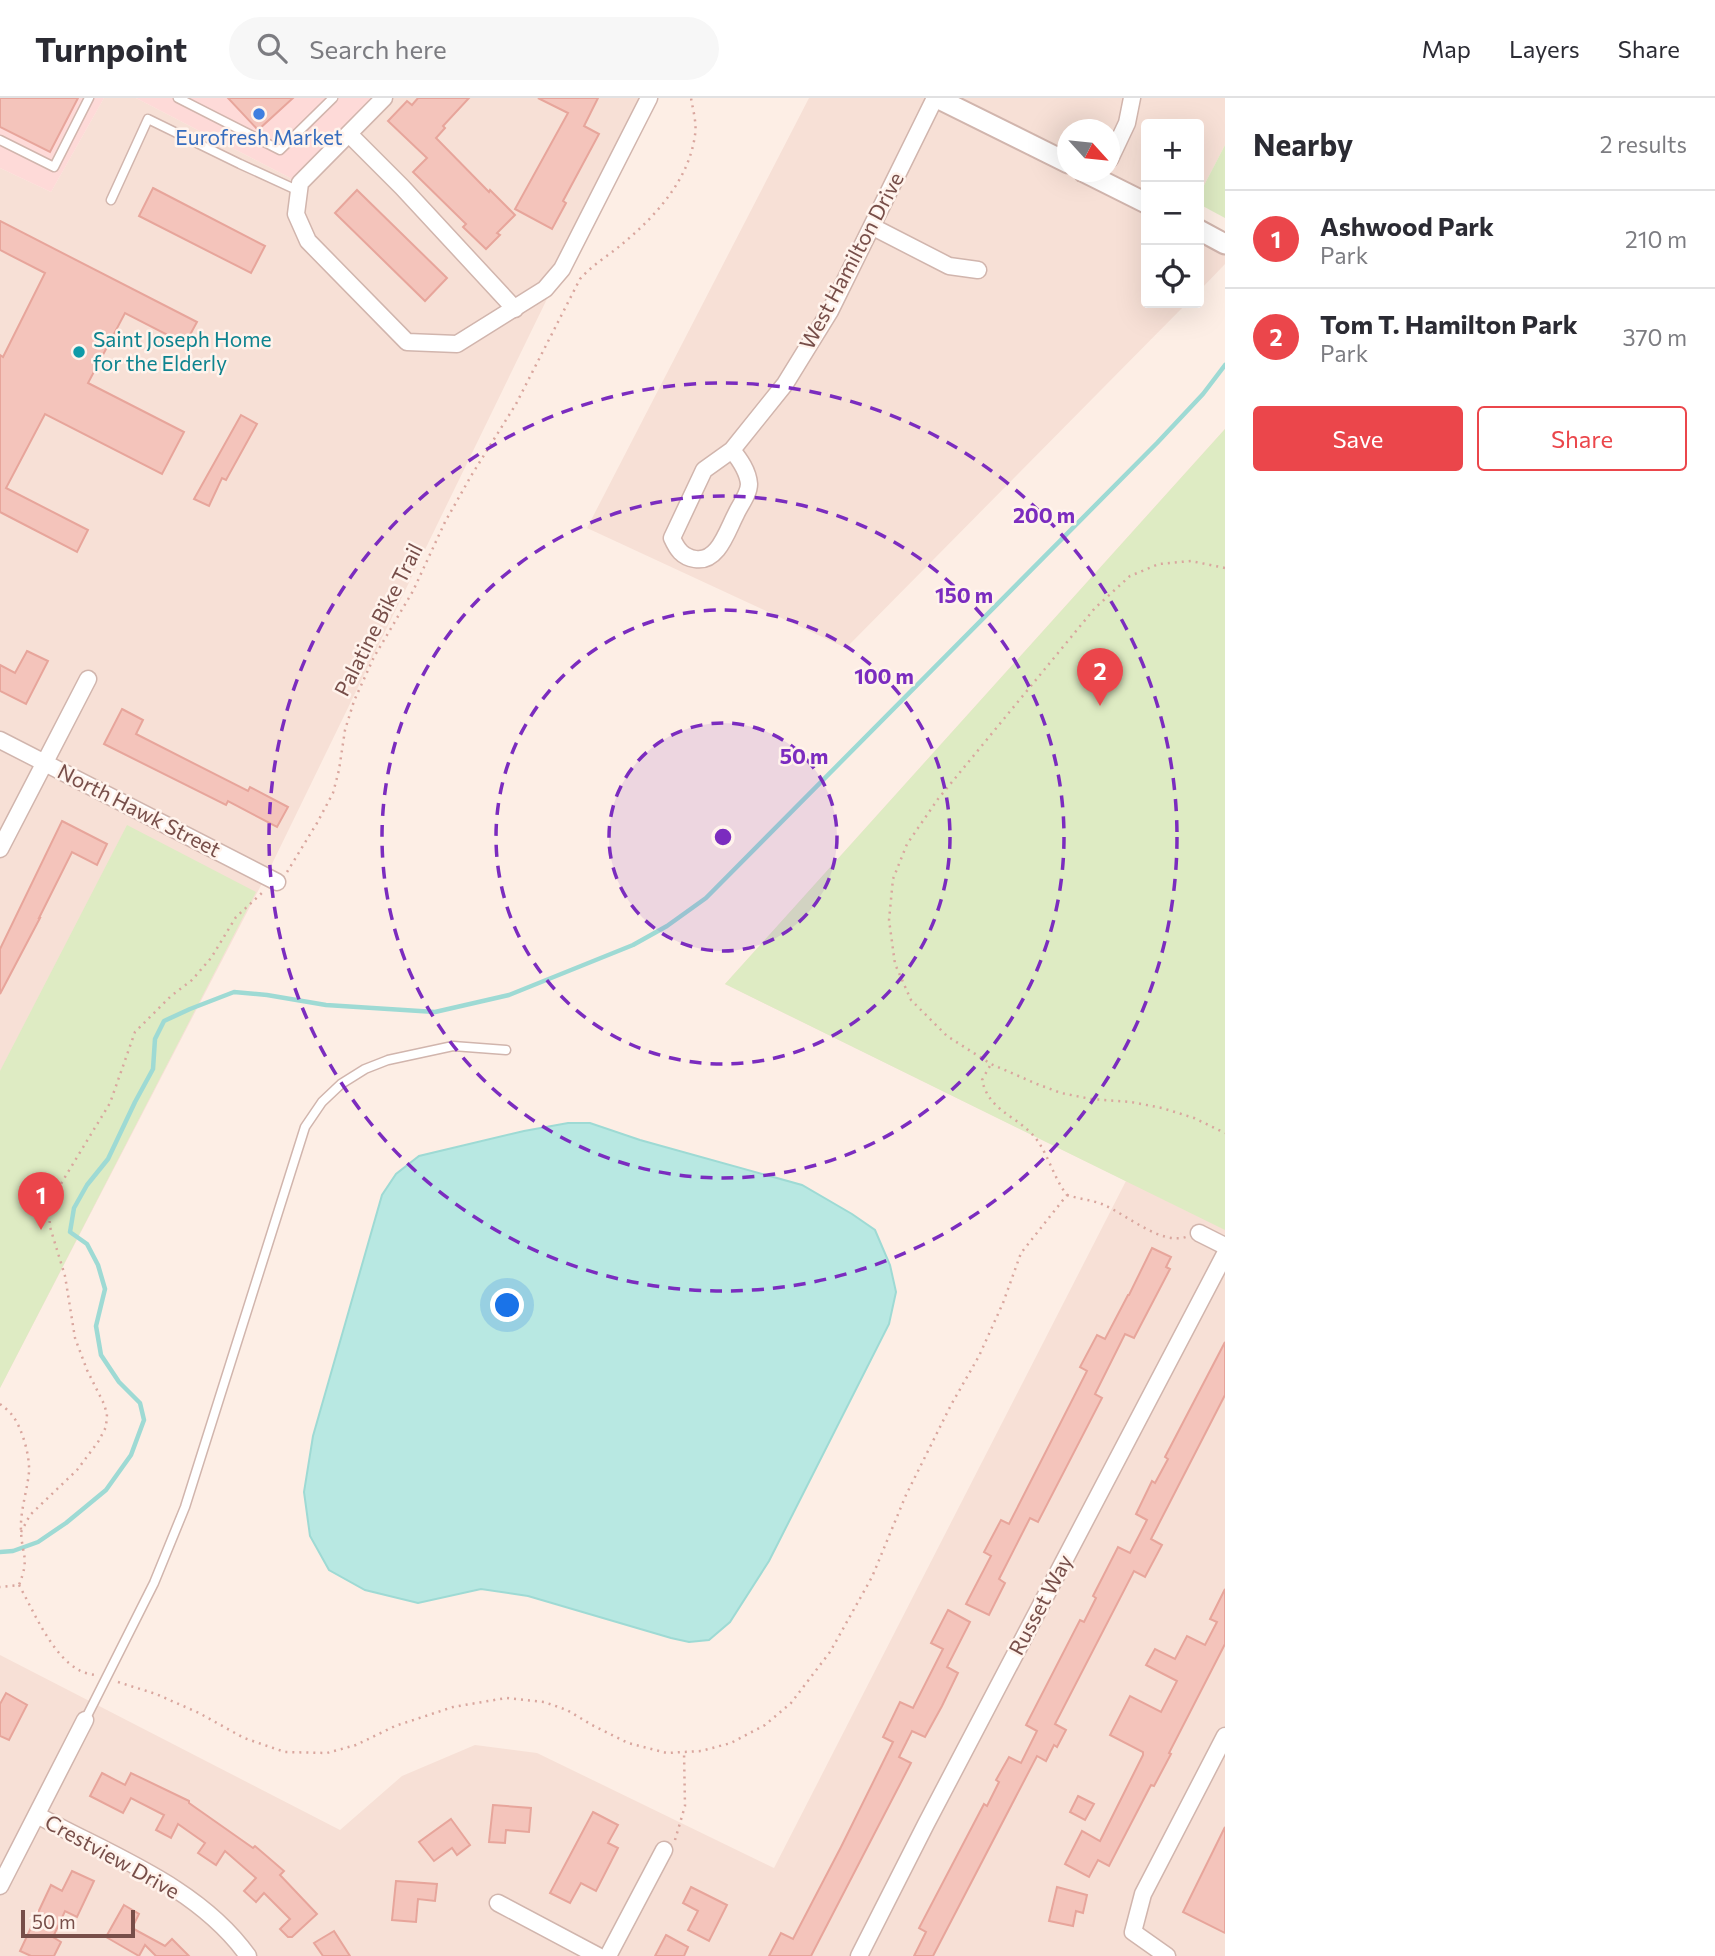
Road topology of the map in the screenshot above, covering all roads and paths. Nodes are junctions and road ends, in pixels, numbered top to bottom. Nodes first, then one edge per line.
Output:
1 (89, 98) edge
2 (178, 98) edge
3 (333, 98) edge
4 (384, 98) edge
5 (649, 98) edge
6 (691, 98) edge
7 (936, 98) edge
8 (1132, 98) edge
9 (349, 134) junction
10 (1120, 136) edge
11 (0, 140) edge
12 (1057, 158) edge
13 (1110, 182) edge
14 (299, 191) junction
15 (111, 200) dead end
16 (1141, 200) edge
17 (873, 227) junction
18 (1204, 233) edge
19 (1225, 244) edge
20 (978, 270) dead end
21 (515, 309) junction
22 (732, 450) junction
23 (1225, 568) edge
24 (88, 679) dead end
25 (0, 740) edge
26 (45, 763) junction
27 (0, 849) edge
28 (277, 881) junction
29 (506, 1050) dead end
30 (991, 1064) junction
31 (1225, 1133) edge
32 (1066, 1195) junction
33 (1199, 1233) joint
34 (1225, 1246) edge
35 (1225, 1254) edge
36 (0, 1404) edge
37 (21, 1532) junction
38 (19, 1584) junction
39 (0, 1587) edge
40 (106, 1678) junction
41 (85, 1720) joint
42 (1223, 1745) edge
43 (684, 1752) junction
44 (37, 1815) junction
45 (664, 1850) joint
46 (0, 1886) edge
47 (498, 1903) dead end
48 (248, 1956) edge
49 (598, 1956) edge
50 (608, 1956) edge
51 (859, 1956) edge
52 (1167, 1956) edge

1 - 11 lane
2 - 3 lane
4 - 9 street
5 - 21 street
6 - 28 path, Palatine Bike Trail
7 - 12 street
7 - 17 street, West Hamilton Drive
8 - 10 street
9 - 14 street
9 - 21 street
13 - 16 street
14 - 15 lane
14 - 21 street
17 - 20 street
17 - 22 street, West Hamilton Drive
18 - 19 street
22 - 22 street, West Hamilton Drive
23 - 30 path
24 - 26 street
25 - 26 street, North Hawk Street
26 - 27 street
26 - 28 street, North Hawk Street
28 - 37 path, Palatine Bike Trail
29 - 40 lane
30 - 31 path
30 - 32 path
32 - 33 path
32 - 43 path
33 - 34 street
35 - 51 street, Russet Way
36 - 37 path
37 - 38 path
38 - 39 path
38 - 40 path
40 - 41 lane
40 - 43 path
41 - 44 street
42 - 52 street
43 - 45 path
44 - 46 street
44 - 48 street, Crestview Drive
45 - 50 street
47 - 49 street

